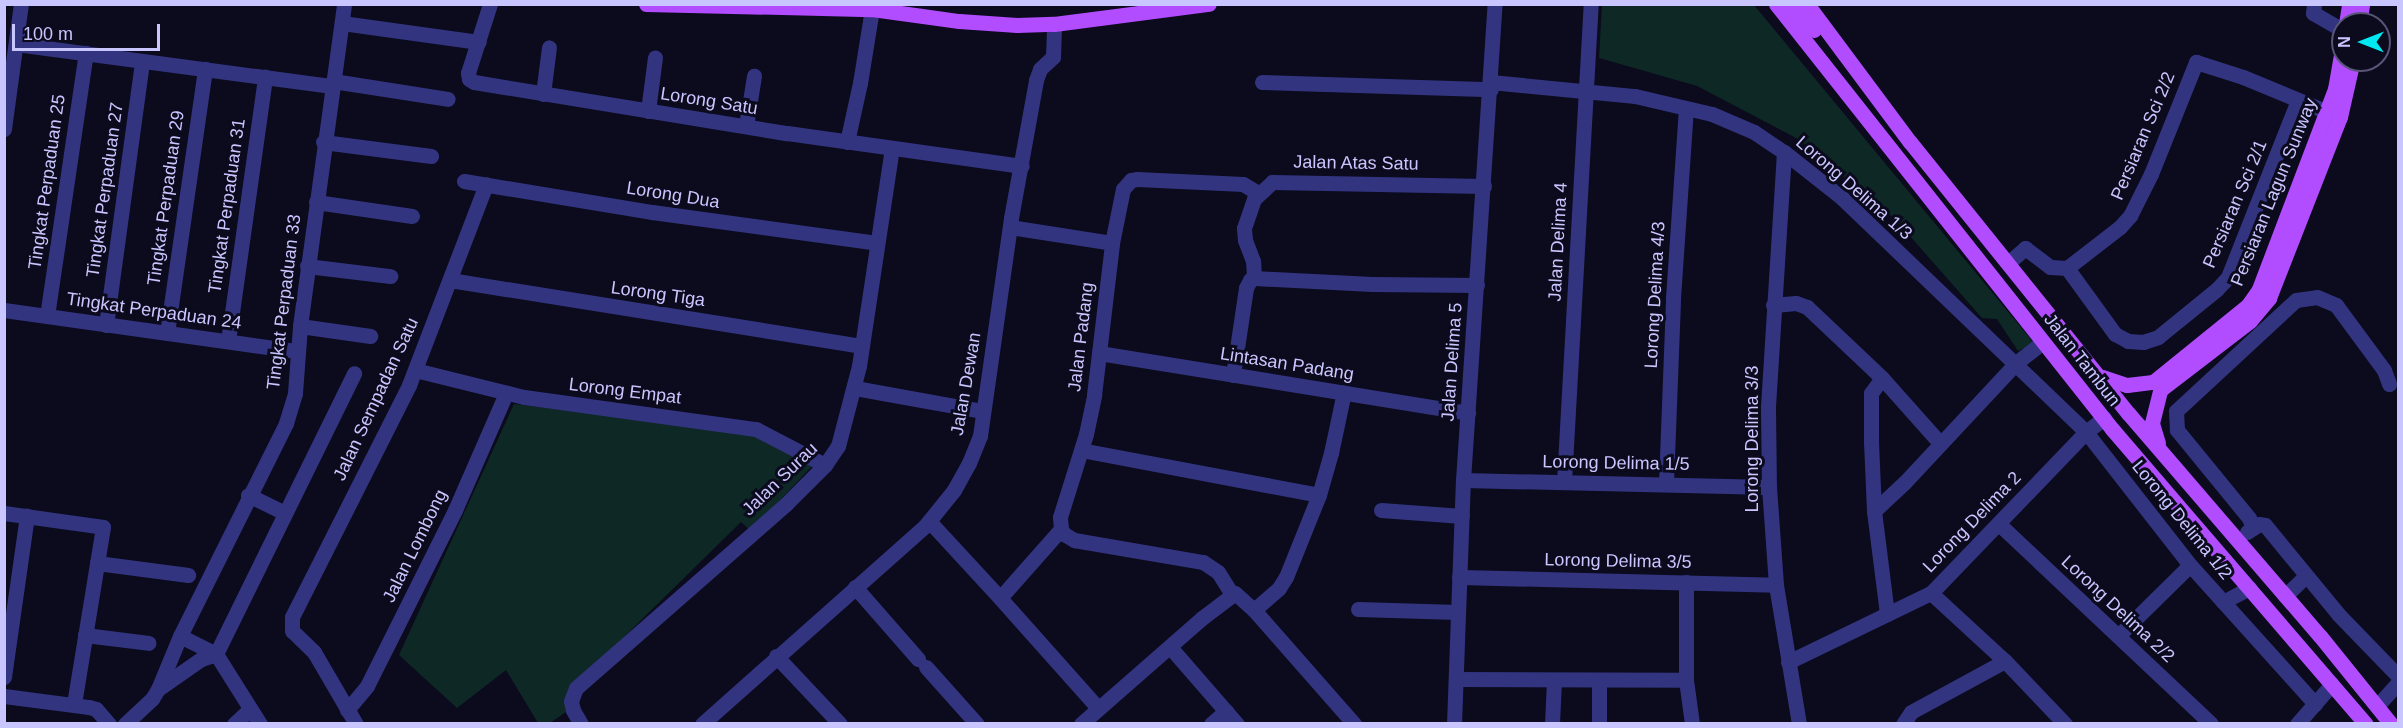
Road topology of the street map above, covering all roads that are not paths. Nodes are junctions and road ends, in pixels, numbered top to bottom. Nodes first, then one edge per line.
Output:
1 (21, 4) edge
2 (344, 4) edge
3 (490, 4) edge
4 (646, 4) edge
5 (1209, 4) edge
6 (1495, 4) edge
7 (1591, 4) edge
8 (1807, 4) edge
9 (2314, 4) edge
10 (1783, 6) edge
11 (872, 9) junction
12 (342, 22) junction
13 (1054, 24) junction
14 (2331, 24) edge
15 (479, 42) junction
16 (16, 44) junction
17 (549, 47) dead end
18 (86, 53) junction
19 (656, 57) dead end
20 (142, 61) junction
21 (204, 69) junction
22 (2338, 72) edge
23 (2349, 72) edge
24 (1860, 75) junction
25 (754, 76) dead end
26 (265, 77) junction
27 (1262, 82) dead end
28 (332, 84) junction
29 (1491, 86) junction
30 (1587, 90) junction
31 (543, 94) junction
32 (448, 99) dead end
33 (2298, 100) junction
34 (1686, 110) junction
35 (648, 111) junction
36 (2333, 114) junction
37 (747, 126) junction
38 (4, 129) edge
39 (323, 142) junction
40 (847, 142) junction
41 (892, 148) junction
42 (1784, 152) junction
43 (431, 156) dead end
44 (1022, 166) junction
45 (464, 181) dead end
46 (486, 184) junction
47 (1484, 186) junction
48 (1258, 193) junction
49 (316, 202) junction
50 (412, 216) dead end
51 (1010, 227) junction
52 (877, 243) junction
53 (1112, 243) junction
54 (2008, 263) junction
55 (308, 266) junction
56 (2067, 268) junction
57 (390, 276) dead end
58 (1254, 278) junction
59 (450, 280) junction
60 (1477, 285) junction
61 (2264, 293) junction
62 (1773, 305) junction
63 (4, 310) edge
64 (2286, 310) junction
65 (47, 316) junction
66 (106, 324) junction
67 (300, 326) junction
68 (167, 333) junction
69 (370, 336) dead end
70 (228, 341) junction
71 (2043, 342) junction
72 (861, 346) junction
73 (297, 351) junction
74 (1099, 353) junction
75 (2016, 363) junction
76 (415, 370) junction
77 (354, 373) dead end
78 (1233, 375) junction
79 (2099, 375) junction
80 (1882, 378) junction
81 (2390, 384) dead end
82 (2157, 386) junction
83 (855, 388) junction
84 (1344, 392) junction
85 (506, 393) junction
86 (983, 411) junction
87 (1467, 412) junction
88 (2104, 418) junction
89 (2086, 432) junction
90 (1940, 442) junction
91 (1081, 450) junction
92 (2161, 452) junction
93 (825, 465) junction
94 (1463, 480) junction
95 (1564, 482) junction
96 (1666, 483) junction
97 (1769, 487) junction
98 (248, 495) junction
99 (1319, 495) junction
100 (1381, 510) dead end
101 (1874, 511) junction
102 (4, 513) edge
103 (285, 513) junction
104 (27, 516) junction
105 (1462, 516) junction
106 (929, 521) junction
107 (1999, 524) junction
108 (2260, 528) junction
109 (1060, 529) junction
110 (2236, 540) junction
111 (97, 563) junction
112 (2190, 565) junction
113 (188, 575) dead end
114 (2306, 576) junction
115 (1460, 577) junction
116 (1686, 582) junction
117 (1776, 585) junction
118 (855, 587) junction
119 (2249, 588) junction
120 (1931, 592) junction
121 (2284, 596) junction
122 (1000, 598) junction
123 (1226, 598) junction
124 (2223, 602) junction
125 (1358, 609) dead end
126 (1254, 610) junction
127 (1458, 612) junction
128 (1887, 614) junction
129 (85, 635) junction
130 (180, 636) junction
131 (2118, 636) junction
132 (149, 643) dead end
133 (1170, 647) junction
134 (216, 654) junction
135 (776, 656) junction
136 (2005, 660) junction
137 (1788, 662) junction
138 (2398, 676) edge
139 (4, 677) edge
140 (1456, 679) junction
141 (1554, 680) junction
142 (1599, 680) junction
143 (1686, 680) junction
144 (2398, 683) edge
145 (2332, 684) junction
146 (158, 689) junction
147 (4, 696) edge
148 (2315, 704) junction
149 (74, 705) junction
150 (2377, 706) junction
151 (1098, 708) junction
152 (250, 709) junction
153 (347, 710) junction
154 (1226, 711) junction
155 (109, 723) edge
156 (125, 723) edge
157 (234, 723) edge
158 (260, 723) edge
159 (356, 723) edge
160 (581, 723) edge
161 (702, 723) edge
162 (840, 723) edge
163 (977, 723) edge
164 (1081, 723) edge
165 (1211, 723) edge
166 (1238, 723) edge
167 (1354, 723) edge
168 (1454, 723) edge
169 (1552, 723) edge
170 (1599, 723) edge
171 (1692, 723) edge
172 (1799, 723) edge
173 (1903, 723) edge
174 (2065, 723) edge
175 (2211, 723) edge
176 (2297, 723) edge
177 (2366, 723) edge
178 (2391, 723) edge

1 - 16 street
2 - 12 street, Tingkat Perpaduan 33
3 - 15 street, Lorong Satu
4 - 11 main road
5 - 13 main road
6 - 29 street, Jalan Delima 5
7 - 30 street, Jalan Delima 4
8 - 24 main road, Jalan Tambun
9 - 14 street
10 - 24 main road
10 - 71 main road, Jalan Tambun
11 - 13 main road
11 - 40 street
12 - 15 street
12 - 28 street, Tingkat Perpaduan 33
13 - 44 street, Jalan Dewan
15 - 31 street, Lorong Satu
16 - 18 street
16 - 38 street
17 - 31 street
18 - 20 street
18 - 65 street, Tingkat Perpaduan 25
19 - 35 street
20 - 21 street
20 - 66 street, Tingkat Perpaduan 27
21 - 26 street
21 - 68 street, Tingkat Perpaduan 29
22 - 36 main road, Persiaran Lagun Sunway
23 - 36 main road, Persiaran Lagun Sunway
24 - 54 main road, Jalan Tambun
25 - 37 street
26 - 28 street
26 - 70 street, Tingkat Perpaduan 31
27 - 29 street, Lorong Delima 1/3
28 - 32 street
28 - 39 street, Tingkat Perpaduan 33
29 - 30 street, Lorong Delima 1/3
29 - 47 street, Jalan Delima 5
30 - 34 street, Lorong Delima 1/3
30 - 95 street, Jalan Delima 4
31 - 35 street, Lorong Satu
33 - 36 street
33 - 56 street, Persiaran Sci 2/2
33 - 56 street, Persiaran Sci 2/1
34 - 42 street, Lorong Delima 1/3
34 - 96 street, Lorong Delima 4/3
35 - 37 street, Lorong Satu
36 - 61 main road, Persiaran Lagun Sunway
37 - 40 street, Lorong Satu
39 - 43 street
39 - 49 street, Tingkat Perpaduan 33
40 - 41 street, Lorong Satu
41 - 44 street, Lorong Satu
41 - 52 street, Jalan Surau
42 - 62 street, Lorong Delima 3/3
42 - 75 street, Lorong Delima 1/3
44 - 51 street, Jalan Dewan
45 - 46 street, Lorong Dua
46 - 52 street, Lorong Dua
46 - 59 street, Jalan Sempadan Satu
47 - 48 street, Jalan Atas Satu
47 - 60 street, Jalan Delima 5
48 - 53 street, Jalan Padang
48 - 58 street
49 - 50 street
49 - 55 street, Tingkat Perpaduan 33
51 - 53 street
51 - 86 street, Jalan Dewan
52 - 72 street, Jalan Surau
53 - 74 street, Jalan Padang
54 - 56 street
54 - 79 main road, Jalan Tambun
55 - 57 street
55 - 67 street, Tingkat Perpaduan 33
58 - 60 street
58 - 78 street
59 - 72 street, Lorong Tiga
59 - 76 street, Jalan Sempadan Satu
60 - 87 street, Jalan Delima 5
61 - 64 street
61 - 82 main road, Persiaran Lagun Sunway
62 - 80 street
62 - 97 street, Lorong Delima 3/3
63 - 65 street, Tingkat Perpaduan 24
64 - 81 street
64 - 108 street
65 - 66 street, Tingkat Perpaduan 24
66 - 68 street, Tingkat Perpaduan 24
67 - 69 street
67 - 73 street, Tingkat Perpaduan 33
68 - 70 street, Tingkat Perpaduan 24
70 - 73 street, Tingkat Perpaduan 24
71 - 75 street
71 - 88 main road, Jalan Tambun
72 - 83 street, Jalan Surau
73 - 98 street, Tingkat Perpaduan 33
74 - 78 street, Lintasan Padang
74 - 91 street, Jalan Padang
75 - 89 street, Lorong Delima 1/2
75 - 90 street
76 - 85 street, Lorong Empat
76 - 153 street, Jalan Sempadan Satu
77 - 103 street
78 - 84 street, Lintasan Padang
79 - 82 main road
79 - 92 main road, Jalan Tambun
80 - 90 street
80 - 101 street
82 - 92 main road
83 - 86 street
83 - 93 street, Jalan Surau
84 - 87 street, Lintasan Padang
84 - 99 street
85 - 93 street, Lorong Empat
85 - 153 street, Jalan Lombong
86 - 106 street, Jalan Dewan
87 - 94 street, Jalan Delima 5
88 - 89 street, Lorong Delima 2
88 - 119 main road, Jalan Tambun
89 - 107 street, Lorong Delima 2
89 - 112 street, Lorong Delima 1/2
90 - 101 street
91 - 99 street
91 - 109 street, Jalan Padang
92 - 110 main road, Jalan Tambun
93 - 160 street, Jalan Surau
94 - 95 street, Lorong Delima 1/5
94 - 105 street, Jalan Delima 5
95 - 96 street, Lorong Delima 1/5
96 - 97 street, Lorong Delima 1/5
97 - 117 street, Lorong Delima 3/3
98 - 103 street
98 - 130 street, Tingkat Perpaduan 33
99 - 126 street
100 - 105 street
101 - 128 street
102 - 104 street
103 - 134 street
104 - 111 street
104 - 139 street
105 - 115 street, Jalan Delima 5
106 - 118 street, Jalan Dewan
106 - 122 street
107 - 120 street, Lorong Delima 2
107 - 131 street, Lorong Delima 2/2
108 - 110 street
108 - 114 street
109 - 122 street
109 - 123 street
110 - 121 main road, Jalan Tambun
111 - 113 street
111 - 129 street
112 - 124 street, Lorong Delima 1/2
112 - 131 street
114 - 121 street
114 - 138 street
115 - 116 street, Lorong Delima 3/5
115 - 127 street, Jalan Delima 5
116 - 117 street, Lorong Delima 3/5
116 - 143 street
117 - 137 street, Lorong Delima 3/3
118 - 135 street, Jalan Dewan
118 - 163 street
119 - 124 street
119 - 145 main road, Jalan Tambun
120 - 128 street, Lorong Delima 2
120 - 136 street
121 - 150 main road, Jalan Tambun
122 - 151 street
123 - 126 street
123 - 133 street
124 - 148 street, Lorong Delima 1/2
125 - 127 street
126 - 167 street
127 - 140 street, Jalan Delima 5
128 - 137 street, Lorong Delima 2
129 - 132 street
129 - 149 street
130 - 134 street
130 - 146 street, Tingkat Perpaduan 33
131 - 175 street, Lorong Delima 2/2
133 - 151 street
133 - 154 street
134 - 146 street
134 - 152 street
135 - 161 street, Jalan Dewan
135 - 162 street
136 - 173 street
136 - 174 street
137 - 172 street, Lorong Delima 3/3
140 - 141 street
140 - 168 street, Jalan Delima 5
141 - 142 street
141 - 169 street
142 - 143 street
142 - 170 street
143 - 171 street
144 - 150 street
145 - 148 street
145 - 177 main road, Jalan Tambun
146 - 156 street, Tingkat Perpaduan 33
147 - 149 street
148 - 176 street
149 - 155 street
150 - 178 main road, Jalan Tambun
151 - 164 street
152 - 157 street
152 - 158 street
153 - 159 street
154 - 165 street
154 - 166 street

